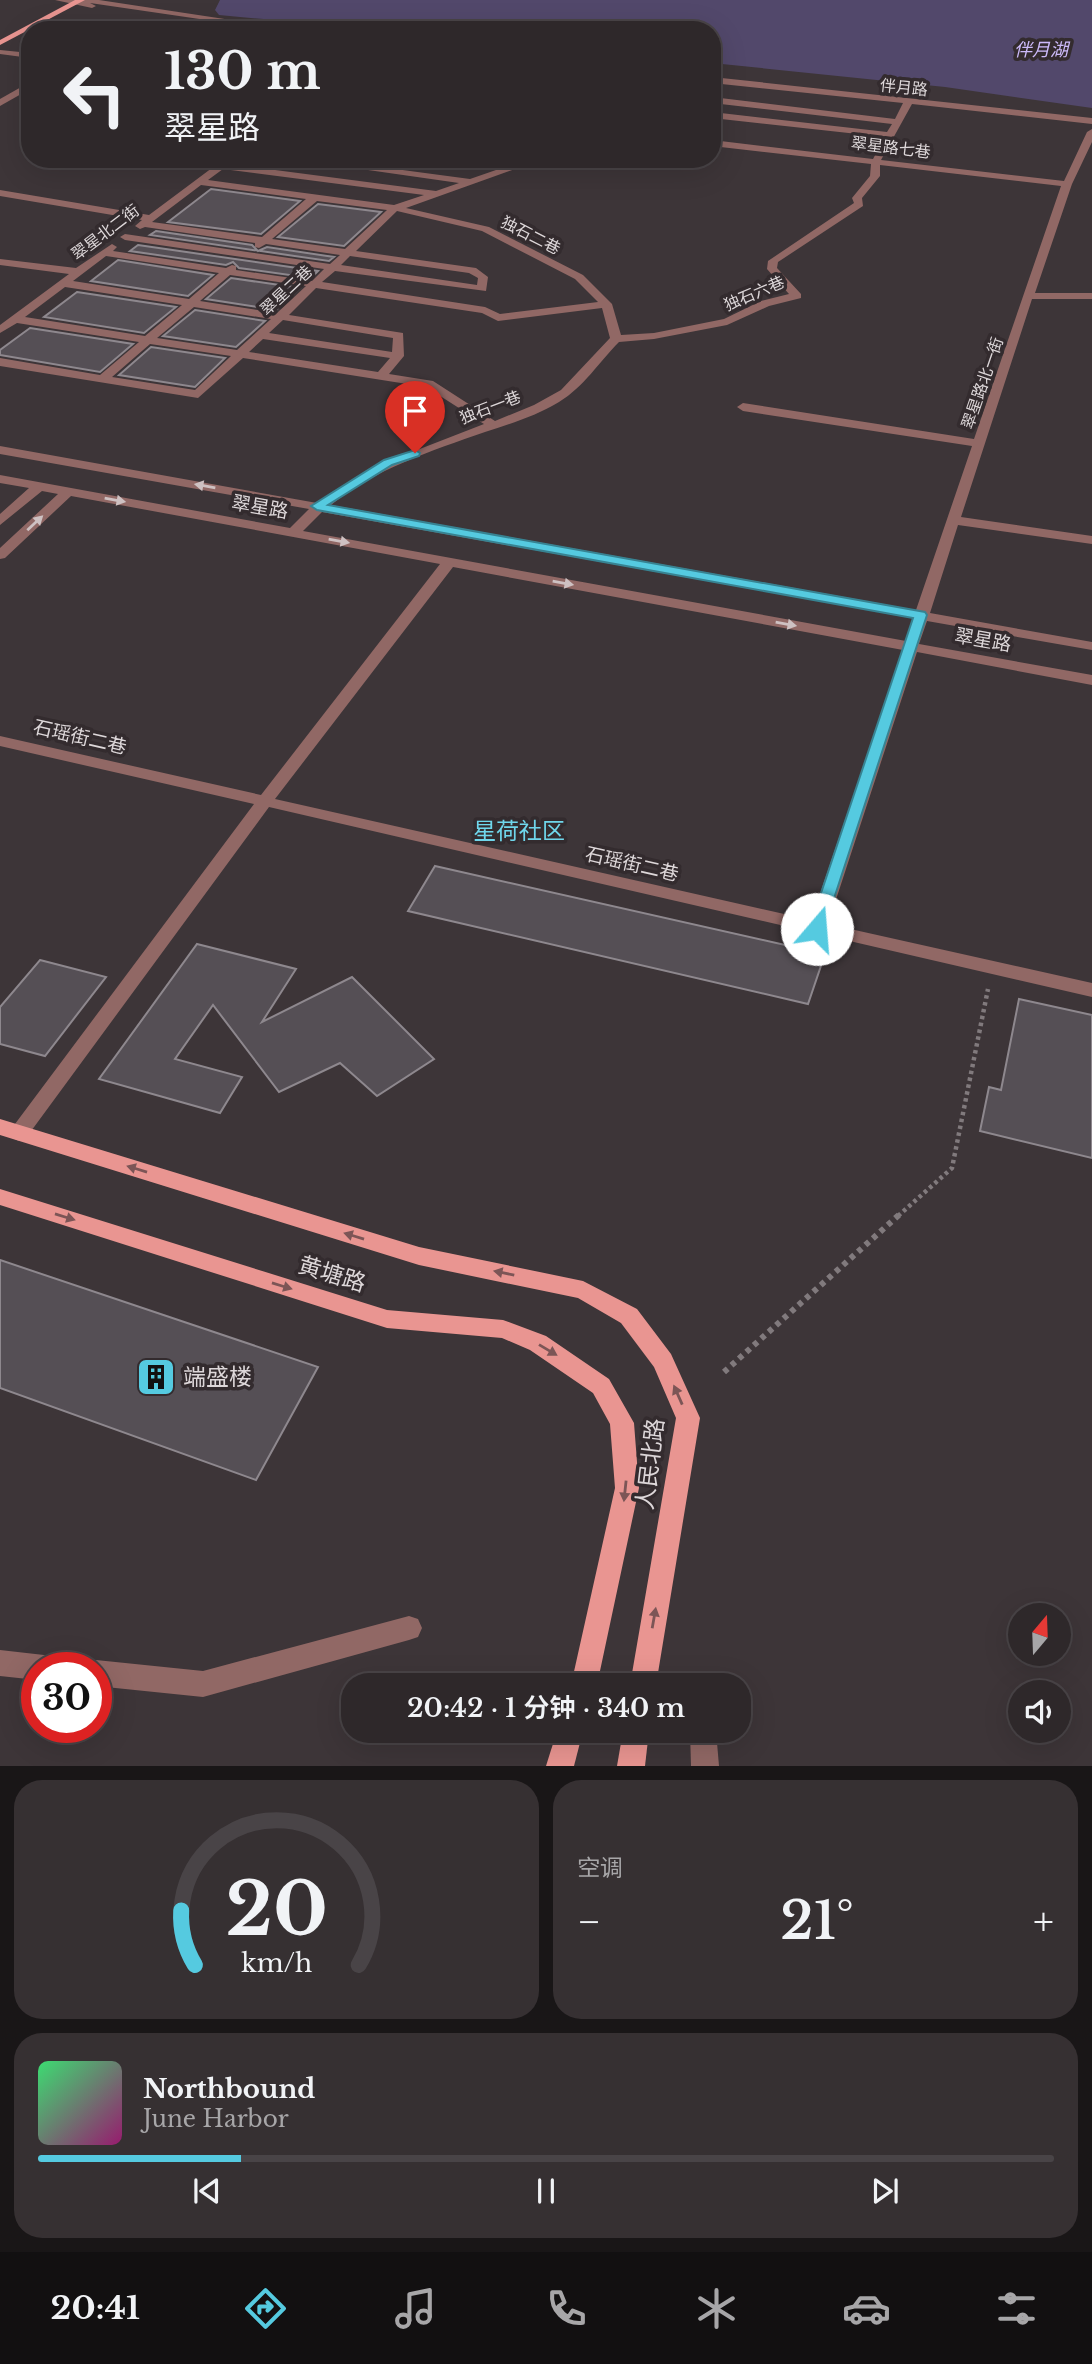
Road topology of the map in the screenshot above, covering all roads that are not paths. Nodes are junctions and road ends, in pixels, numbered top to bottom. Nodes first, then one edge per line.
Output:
1 (60, 0) edge
2 (80, 1) edge
3 (42, 21) edge
4 (201, 21) edge
5 (227, 21) edge
6 (10, 26) dead end
7 (21, 32) edge
8 (0, 43) edge
9 (0, 52) edge
10 (21, 55) edge
11 (721, 78) edge
12 (721, 78) edge
13 (787, 88) junction
14 (21, 90) edge
15 (721, 101) edge
16 (909, 101) junction
17 (0, 103) edge
18 (774, 107) junction
19 (1092, 116) edge
20 (721, 117) edge
21 (898, 121) junction
22 (1092, 121) edge
23 (761, 125) junction
24 (1092, 132) edge
25 (891, 135) junction
26 (721, 143) edge
27 (876, 161) junction
28 (217, 168) edge
29 (265, 168) edge
30 (365, 168) edge
31 (501, 168) edge
32 (512, 168) edge
33 (509, 169) junction
34 (199, 182) junction
35 (472, 182) junction
36 (1067, 184) junction
37 (0, 192) edge
38 (438, 194) junction
39 (315, 198) junction
40 (395, 208) junction
41 (147, 221) junction
42 (125, 237) junction
43 (264, 241) junction
44 (104, 253) junction
45 (348, 253) junction
46 (247, 255) junction
47 (0, 262) edge
48 (332, 267) junction
49 (79, 272) junction
50 (228, 272) junction
51 (64, 283) junction
52 (314, 285) junction
53 (1028, 296) junction
54 (1092, 296) edge
55 (191, 303) junction
56 (606, 304) junction
57 (280, 317) junction
58 (15, 319) junction
59 (0, 330) edge
60 (261, 335) junction
61 (617, 339) junction
62 (148, 340) junction
63 (241, 354) junction
64 (398, 356) junction
65 (0, 362) edge
66 (381, 376) junction
67 (102, 379) junction
68 (743, 407) dead end
69 (494, 425) junction
70 (978, 443) junction
71 (0, 450) edge
72 (0, 479) edge
73 (39, 486) junction
74 (69, 491) junction
75 (317, 506) junction
76 (953, 520) junction
77 (0, 521) edge
78 (293, 533) junction
79 (1092, 540) edge
80 (0, 555) edge
81 (449, 562) junction
82 (920, 615) junction
83 (1092, 646) edge
84 (910, 647) junction
85 (1092, 680) edge
86 (0, 741) edge
87 (265, 801) junction
88 (817, 929) junction
89 (1092, 990) edge
90 (10, 1130) edge
91 (0, 1197) edge
92 (622, 1423) joint
93 (409, 1628) dead end
94 (0, 1663) edge
95 (21, 1665) edge
96 (586, 1673) edge
97 (645, 1673) edge
98 (112, 1675) edge
99 (566, 1743) edge
100 (634, 1743) edge
101 (704, 1743) edge
102 (559, 1766) edge
103 (631, 1766) edge
104 (705, 1766) edge

1 - 2 street
1 - 6 main road
2 - 3 main road
2 - 4 street
2 - 5 street
7 - 8 main road
9 - 10 street
11 - 13 street, 伴月路
12 - 19 street, 伴月路
13 - 16 street, 伴月路
13 - 18 street
14 - 17 street
15 - 18 street
16 - 21 street
16 - 22 street, 伴月路
18 - 21 street
18 - 23 street
20 - 23 street
21 - 25 street
23 - 25 street
24 - 36 street, 翠星路北一街
25 - 27 street
26 - 27 street, 翠星路七巷
27 - 36 street, 翠星路七巷
27 - 61 street, 独石六巷
28 - 34 street, 翠星北二街
29 - 38 street
30 - 35 street
31 - 33 street
32 - 33 street
33 - 35 street
34 - 39 street, 独石二巷
34 - 41 street, 翠星北二街
35 - 38 street
36 - 53 street, 翠星路北一街
37 - 41 street
38 - 40 street
39 - 40 street, 独石二巷
39 - 43 street
40 - 45 street, 翠星二巷
40 - 56 street, 独石二巷
41 - 42 street, 翠星北二街
41 - 43 street
42 - 44 street, 翠星北二街
42 - 46 street
43 - 45 street
43 - 46 street
44 - 49 street, 翠星北二街
44 - 50 street
45 - 48 street, 翠星二巷
45 - 48 street
46 - 48 street
46 - 50 street
47 - 49 street
48 - 52 street, 翠星二巷
49 - 51 street, 翠星北二街
50 - 52 street
50 - 55 street
51 - 55 street
51 - 58 street, 翠星北二街
52 - 56 street
52 - 57 street, 翠星二巷
53 - 54 street
53 - 70 street, 翠星路北一街
55 - 57 street
55 - 62 street
56 - 61 street, 独石二巷
57 - 60 street, 翠星二巷
57 - 64 street
58 - 59 street, 翠星北二街
58 - 62 street
60 - 63 street, 翠星二巷
60 - 64 street
61 - 69 street, 独石一巷
62 - 63 street
62 - 67 street
63 - 66 street
63 - 67 street, 翠星二巷
64 - 66 street
65 - 67 street
66 - 69 street
68 - 70 street
69 - 75 street, 独石一巷
70 - 76 street, 翠星路北一街
75 -> 71 street, 翠星路
72 - 73 street, 翠星路
73 - 74 street, 翠星路
73 - 77 street
74 -> 78 street, 翠星路
80 -> 74 street
75 - 78 street, 独石一巷
75 - 82 street, 翠星路
76 - 79 street
76 - 82 street, 翠星路北一街
78 -> 81 street, 翠星路
81 -> 84 street, 翠星路
81 - 87 street
82 - 83 street, 翠星路
82 - 84 street, 翠星路北一街
84 - 85 street, 翠星路
84 - 88 street, 翠星路北一街
86 - 87 street, 石瑶街二巷
87 - 88 street, 石瑶街二巷
87 - 90 street
88 - 89 street, 石瑶街二巷
97 -> 90 main road, 人民北路
91 -> 92 main road, 黄塘路
92 -> 96 main road, 人民北路
93 - 98 street
94 - 95 street
99 - 102 main road
100 - 103 main road
101 - 104 street

